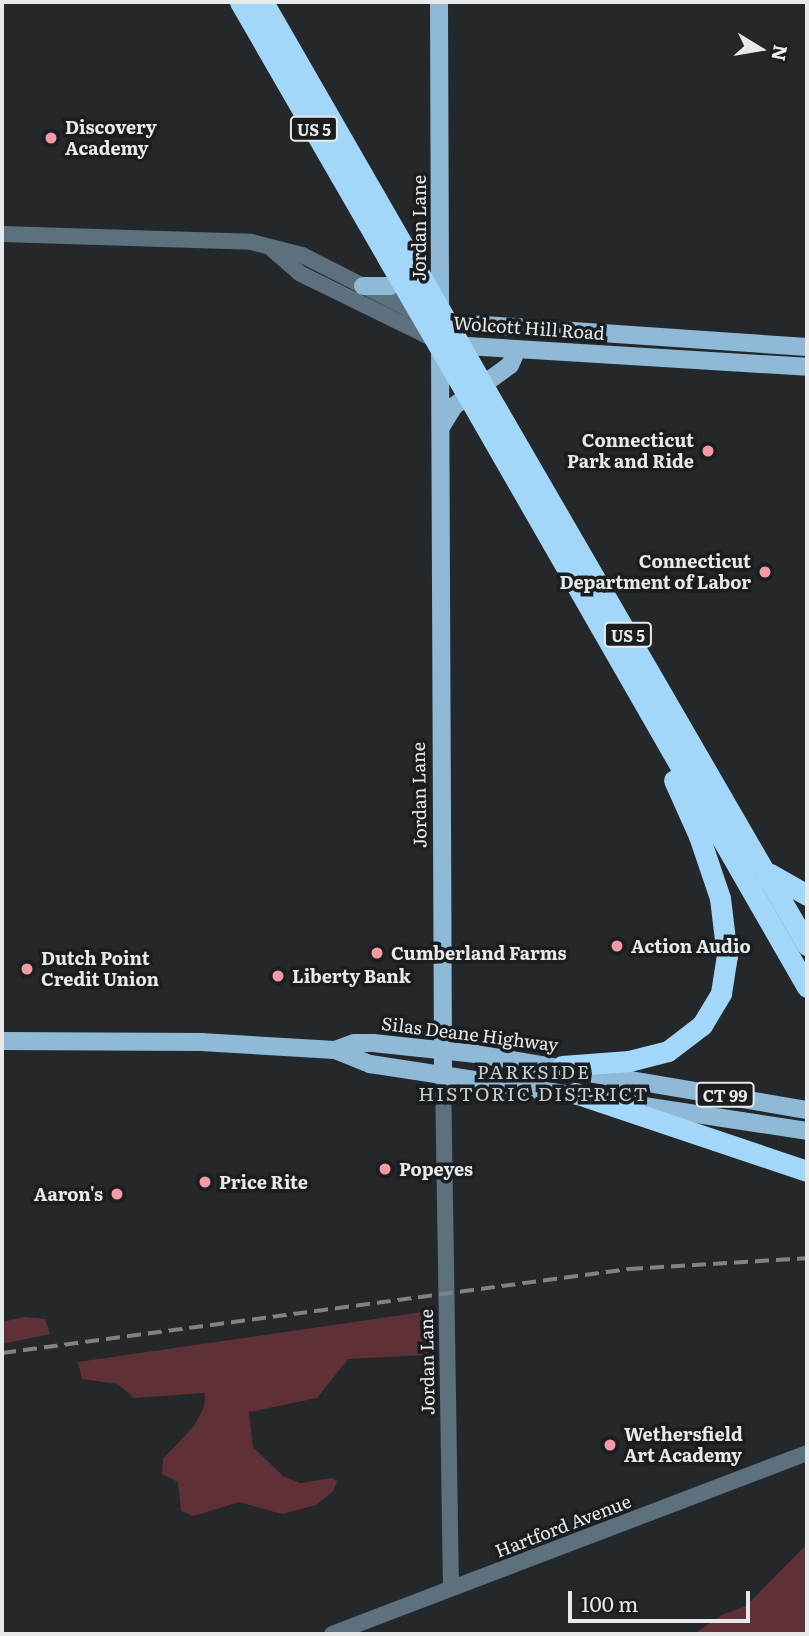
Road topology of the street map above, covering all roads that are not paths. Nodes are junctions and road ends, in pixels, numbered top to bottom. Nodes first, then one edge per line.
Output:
1 (240, 2) edge
2 (263, 2) edge
3 (439, 2) edge
4 (2, 234) edge
5 (440, 240) junction
6 (273, 250) junction
7 (396, 252) junction
8 (324, 266) junction
9 (316, 282) junction
10 (363, 286) junction
11 (440, 322) junction
12 (440, 342) junction
13 (807, 347) edge
14 (517, 349) junction
15 (807, 367) edge
16 (488, 412) junction
17 (439, 432) junction
18 (692, 801) junction
19 (760, 862) junction
20 (807, 895) edge
21 (807, 945) edge
22 (807, 987) edge
23 (2, 1041) edge
24 (335, 1050) junction
25 (443, 1050) junction
26 (562, 1066) junction
27 (443, 1074) junction
28 (575, 1093) junction
29 (807, 1110) edge
30 (807, 1131) edge
31 (807, 1171) edge
32 (807, 1453) edge
33 (452, 1588) junction
34 (332, 1634) edge

1 - 7 highway, US 5
2 - 7 highway, US 5
3 - 5 main road, Jordan Lane
4 - 6 street, Wolcott Hill Road
5 - 10 main road
5 - 11 main road, Jordan Lane
6 - 8 street, Wolcott Hill Road
6 - 9 street, Wolcott Hill Road
7 - 16 highway, US 5, bridge
8 - 9 street
8 - 10 street, Wolcott Hill Road
9 - 12 street, Wolcott Hill Road
10 - 11 street, Wolcott Hill Road
11 - 12 main road, Jordan Lane
11 - 13 main road, Wolcott Hill Road
12 - 14 main road, Wolcott Hill Road
12 - 17 main road, Jordan Lane
14 - 15 main road, Wolcott Hill Road
14 - 17 main road
16 - 18 highway, US 5
16 - 19 highway, US 5
17 - 25 main road, Jordan Lane
18 - 22 highway, US 5
18 - 26 highway
19 - 20 highway
19 - 21 highway, US 5
23 - 24 main road, Silas Deane Highway / CT 99
24 - 25 main road, Silas Deane Highway / CT 99
24 - 27 main road, Silas Deane Highway / CT 99
25 - 26 main road, Silas Deane Highway / CT 99
25 - 27 main road, Jordan Lane
26 - 29 main road, Silas Deane Highway / CT 99
27 - 28 main road, Silas Deane Highway / CT 99
27 - 33 street, Jordan Lane
28 - 30 main road, Silas Deane Highway / CT 99
28 - 31 highway
32 - 33 street, Hartford Avenue
33 - 34 street, Hartford Avenue

